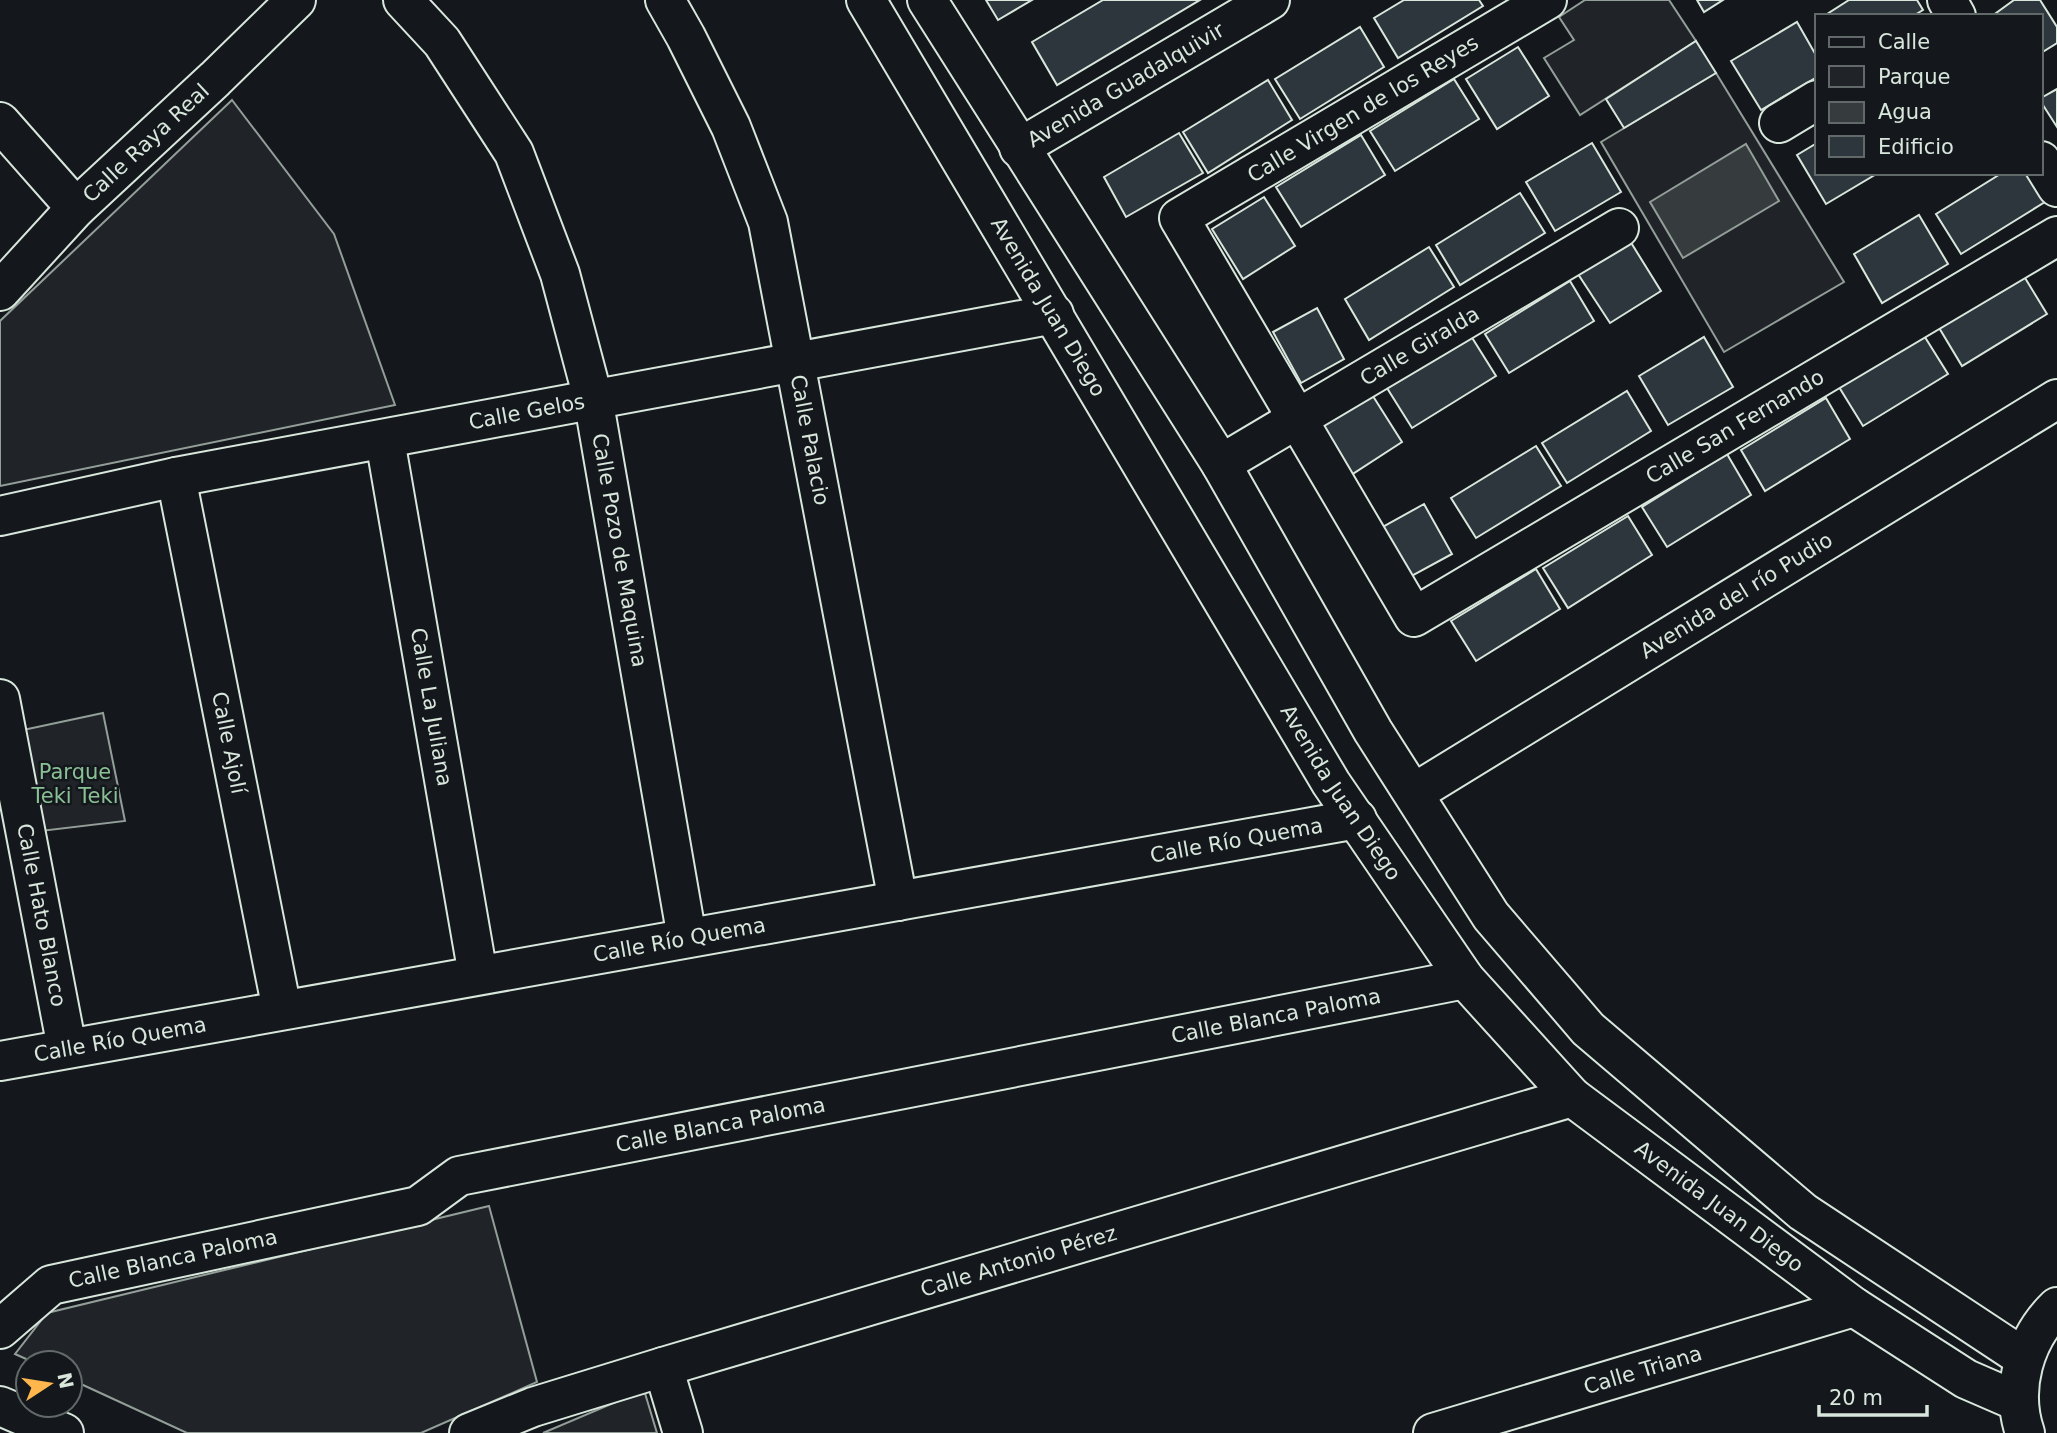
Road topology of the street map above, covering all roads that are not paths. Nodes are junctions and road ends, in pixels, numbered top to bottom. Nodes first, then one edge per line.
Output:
1 (296, 0) edge
2 (402, 0) edge
3 (665, 0) edge
4 (866, 0) edge
5 (927, 0) edge
6 (1270, 0) edge
7 (1547, 0) edge
8 (1815, 101) edge
9 (0, 122) edge
10 (1779, 123) dead end
11 (1019, 148) junction
12 (2043, 164) edge
13 (2057, 187) edge
14 (76, 208) junction
15 (1619, 228) dead end
16 (2057, 236) edge
17 (0, 291) edge
18 (1054, 314) junction
19 (796, 362) junction
20 (593, 398) junction
21 (2057, 399) edge
22 (1297, 419) junction
23 (385, 440) junction
24 (1221, 464) junction
25 (176, 477) junction
26 (0, 516) edge
27 (0, 699) edge
28 (1414, 793) junction
29 (1357, 819) junction
30 (898, 901) junction
31 (687, 938) junction
32 (478, 975) junction
33 (1465, 979) junction
34 (282, 1010) junction
35 (67, 1048) junction
36 (0, 1061) edge
37 (1572, 1097) junction
38 (1854, 1307) junction
39 (2057, 1307) edge
40 (0, 1329) edge
41 (2024, 1358) junction
42 (663, 1367) junction
43 (0, 1406) edge
44 (2022, 1418) edge
45 (64, 1433) edge
46 (469, 1433) edge
47 (683, 1433) edge
48 (1433, 1433) edge

1 - 14 street, Calle Raya Real
2 - 20 street, Calle Pozo de Maquina
3 - 19 street, Calle Palacio
4 - 18 street, Avenida Juan Diego
5 - 11 street
6 - 11 street, Avenida Guadalquivir
7 - 22 street, Calle Virgen de los Reyes
8 - 10 street
9 - 14 street
11 - 24 street
12 - 13 street
14 - 17 street, Calle Raya Real
15 - 22 street, Calle Giralda
16 - 22 street, Calle San Fernando
18 - 19 street, Calle Gelos
18 - 29 street, Avenida Juan Diego
19 - 20 street, Calle Gelos
19 - 30 street, Calle Palacio
20 - 23 street, Calle Gelos
20 - 31 street, Calle Pozo de Maquina
21 - 28 street, Avenida del río Pudio
22 - 24 street, Calle Giralda
23 - 25 street, Calle Gelos
23 - 32 street, Calle La Juliana
24 - 28 street
25 - 26 street, Calle Gelos
25 - 34 street, Calle Ajolí
27 - 35 street, Calle Hato Blanco
28 - 41 street
29 - 30 street, Calle Río Quema
29 - 33 street, Avenida Juan Diego
30 - 31 street, Calle Río Quema
31 - 32 street, Calle Río Quema
32 - 34 street, Calle Río Quema
33 - 37 street, Avenida Juan Diego
33 - 40 street, Calle Blanca Paloma
34 - 35 street, Calle Río Quema
35 - 36 street, Calle Río Quema
37 - 38 street, Avenida Juan Diego
37 - 42 street, Calle Antonio Pérez
38 - 44 street, Avenida Juan Diego
38 - 48 street, Calle Triana
39 - 41 street
41 - 44 street
42 - 46 street, Calle Antonio Pérez
42 - 47 street
43 - 45 street

